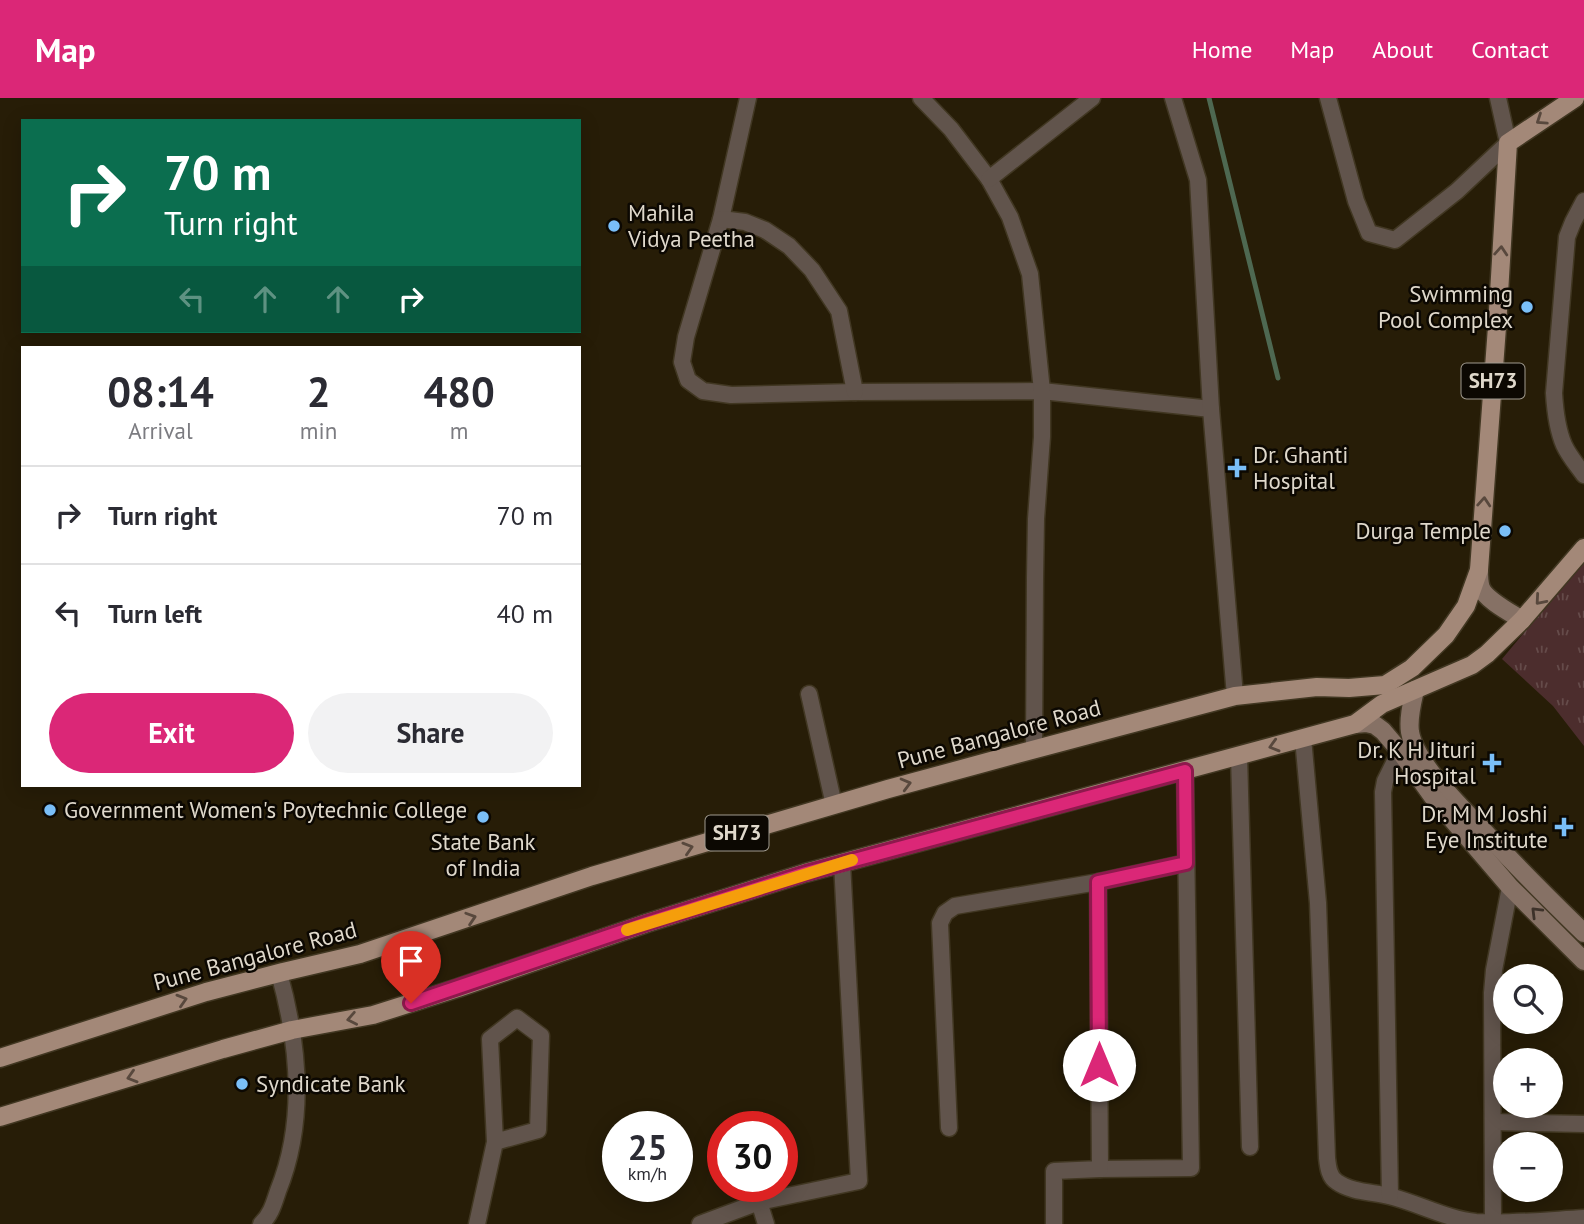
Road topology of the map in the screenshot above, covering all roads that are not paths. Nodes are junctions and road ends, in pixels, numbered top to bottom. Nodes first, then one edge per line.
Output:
1 (748, 98) edge
2 (921, 98) edge
3 (1092, 98) edge
4 (1172, 98) edge
5 (1328, 98) edge
6 (1498, 98) edge
7 (1575, 98) edge
8 (1508, 143) junction
9 (989, 179) junction
10 (1584, 201) edge
11 (722, 219) junction
12 (1042, 391) junction
13 (855, 392) junction
14 (1211, 409) junction
15 (1584, 475) edge
16 (1584, 548) edge
17 (1479, 570) junction
18 (1522, 620) junction
19 (1385, 685) junction
20 (1415, 690) junction
21 (809, 694) dead end
22 (1235, 696) junction
23 (1382, 704) junction
24 (1355, 724) junction
25 (1303, 738) junction
26 (1034, 750) junction
27 (1399, 751) junction
28 (1239, 756) junction
29 (1417, 763) junction
30 (1185, 771) junction
31 (834, 805) junction
32 (842, 863) junction
33 (1186, 863) junction
34 (1098, 882) junction
35 (1510, 887) junction
36 (1584, 933) edge
37 (1584, 961) edge
38 (279, 973) junction
39 (292, 1030) junction
40 (0, 1058) edge
41 (0, 1117) edge
42 (1493, 1122) junction
43 (1584, 1124) edge
44 (949, 1128) dead end
45 (495, 1142) junction
46 (1250, 1147) dead end
47 (1100, 1169) junction
48 (798, 1189) edge
49 (1390, 1196) junction
50 (742, 1202) edge
51 (759, 1202) edge
52 (1584, 1218) edge
53 (1493, 1223) edge
54 (261, 1224) edge
55 (477, 1224) edge
56 (700, 1224) edge
57 (766, 1224) edge
58 (1054, 1224) edge

1 - 11 street
2 - 9 street
3 - 9 street
4 - 14 street
5 - 8 street
6 - 8 street
7 -> 8 main road
17 -> 8 main road, Pune Bangalore Road / SH73
9 - 12 street
10 - 15 street
11 - 13 street
11 - 13 street
12 - 13 street
12 - 14 street
12 - 26 street
14 - 22 street
16 -> 18 main road, SH73
17 - 18 main road
17 - 19 main road, Pune Bangalore Road / SH73
18 - 20 main road, SH73
19 - 22 main road, Pune Bangalore Road / SH73
19 - 23 main road
20 - 23 main road, SH73
20 - 29 main road
21 - 31 street
22 - 26 main road, Pune Bangalore Road / SH73
23 - 24 main road, SH73
23 - 29 main road
24 - 25 main road, SH73
24 - 27 main road
25 -> 28 main road, SH73
25 - 49 street
31 -> 26 main road, Pune Bangalore Road / SH73
27 - 29 main road
27 - 49 street
28 - 30 main road, SH73
28 - 46 street
29 - 35 main road
29 - 36 main road
30 - 32 main road, SH73
30 - 33 street
38 -> 31 main road, Pune Bangalore Road / SH73
32 -> 39 main road, SH73
32 - 48 street
33 - 34 street
33 - 47 street
34 - 44 street
34 - 47 street
37 -> 35 main road
35 - 42 street
38 - 39 street
40 -> 38 main road, Pune Bangalore Road / SH73
39 -> 41 main road, SH73
39 - 54 street
42 - 43 street
42 - 53 street
45 - 45 street
45 - 55 street
47 - 58 street
49 - 53 street
50 - 56 street
51 - 57 street
52 - 53 street

